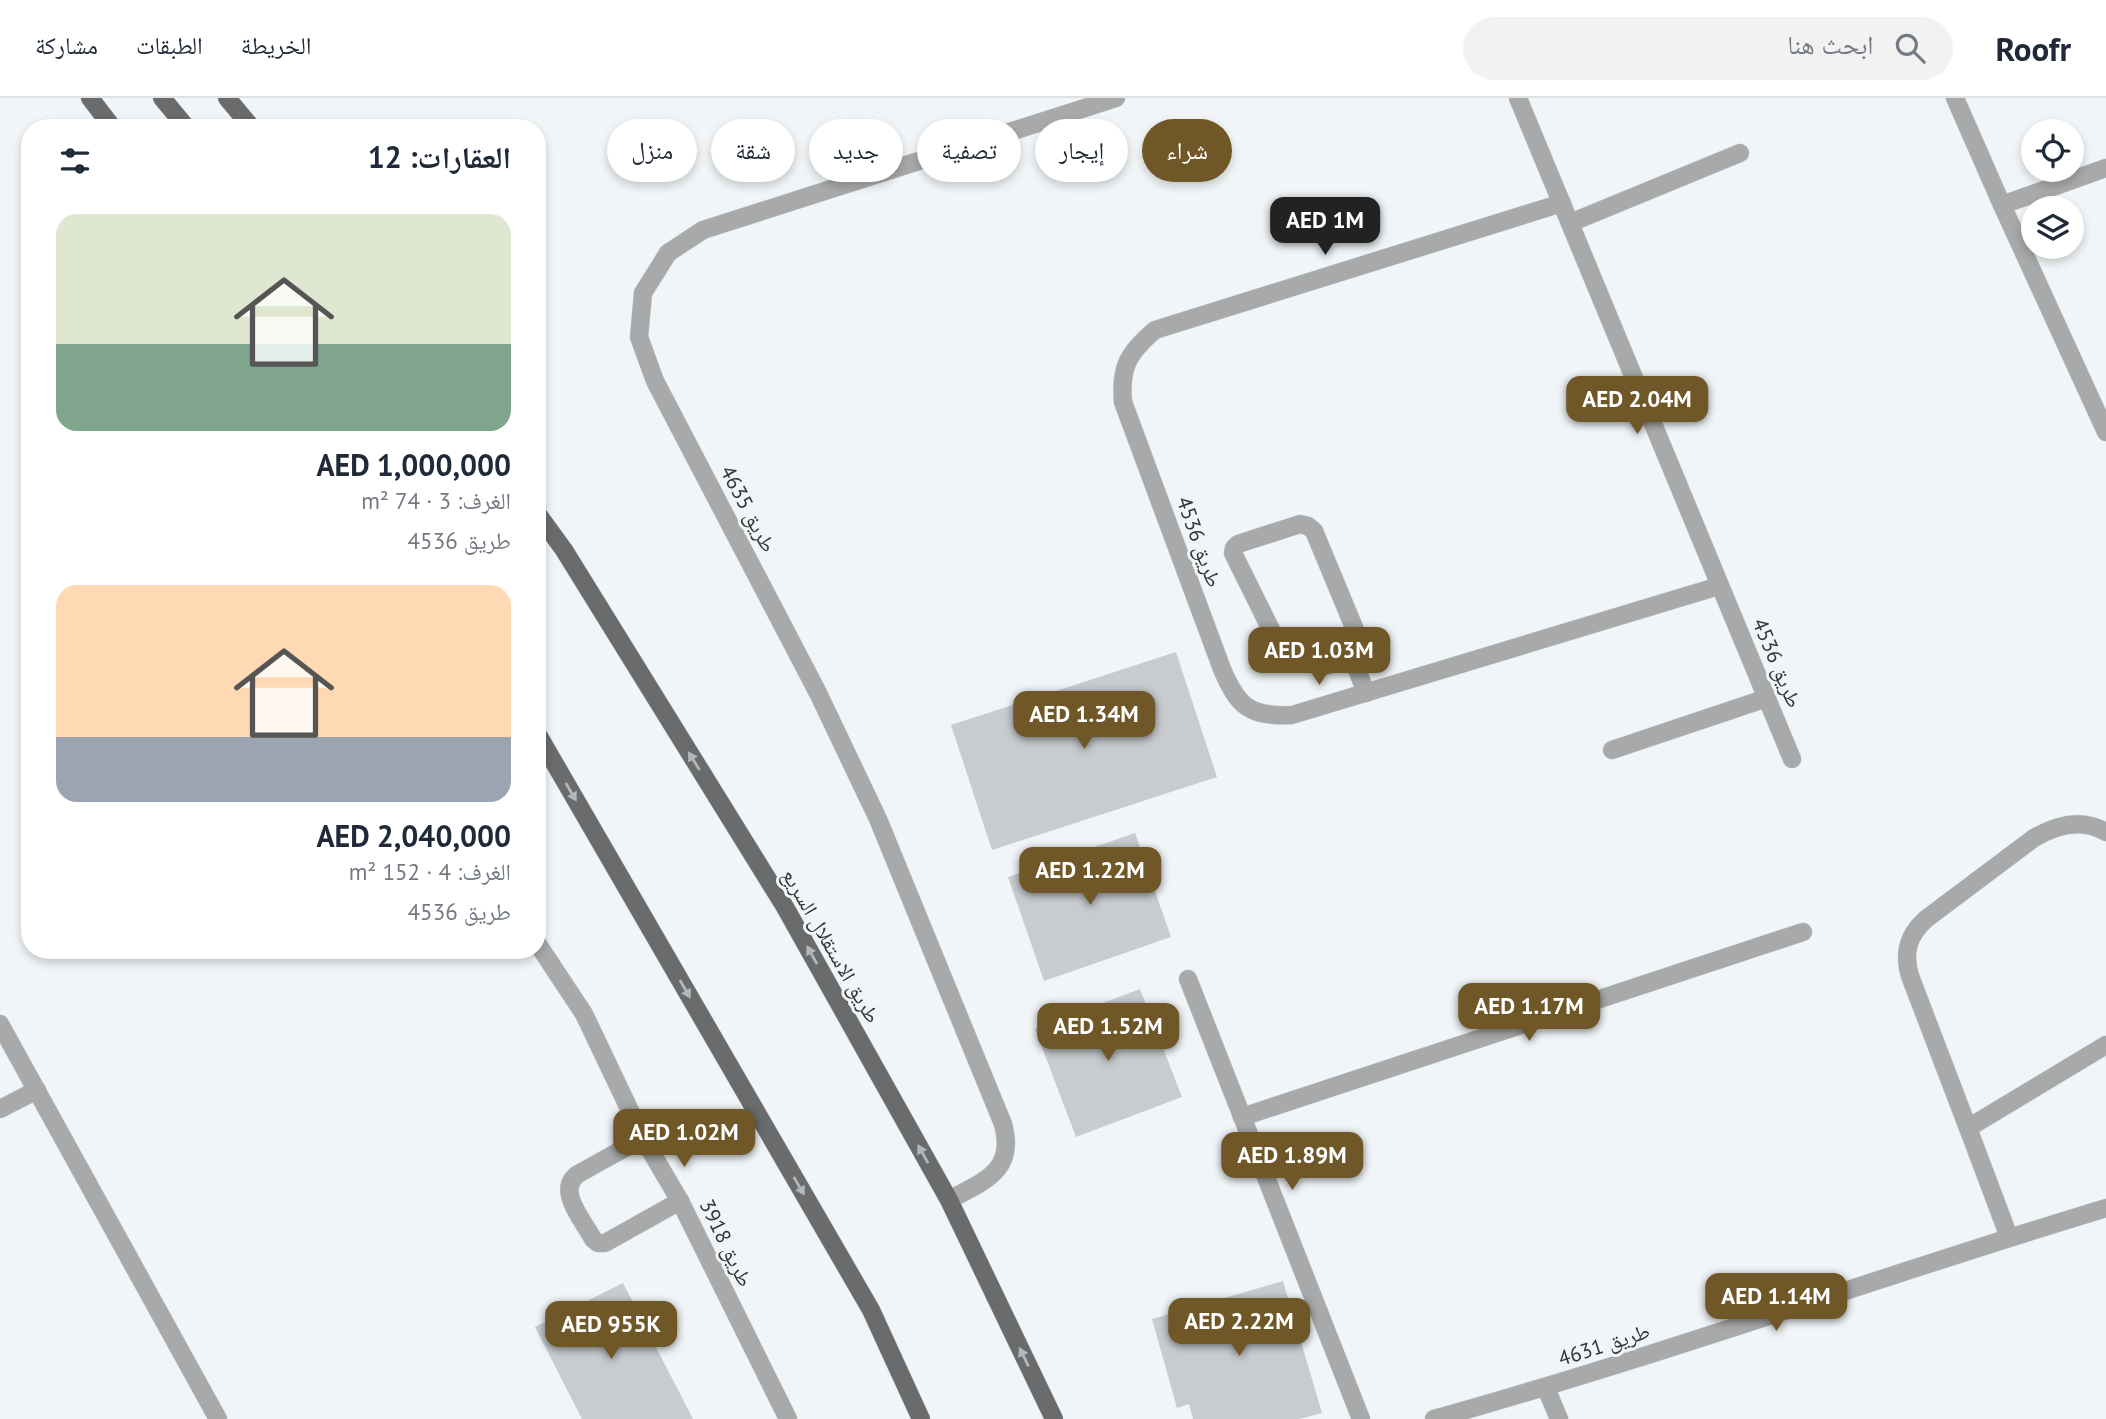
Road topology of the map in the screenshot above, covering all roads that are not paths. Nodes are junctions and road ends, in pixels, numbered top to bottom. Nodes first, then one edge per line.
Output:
1 (90, 98) edge
2 (162, 98) edge
3 (227, 98) edge
4 (1116, 98) edge
5 (1518, 98) edge
6 (1955, 98) edge
7 (106, 119) edge
8 (180, 119) edge
9 (244, 119) edge
10 (1740, 153) dead end
11 (2106, 168) edge
12 (1562, 203) junction
13 (2002, 205) junction
14 (1570, 223) junction
15 (2106, 432) edge
16 (546, 525) edge
17 (1719, 586) junction
18 (1353, 659) junction
19 (1366, 693) junction
20 (1767, 698) junction
21 (546, 749) edge
22 (1612, 750) dead end
23 (1792, 759) dead end
24 (2106, 832) edge
25 (1803, 932) dead end
26 (546, 957) edge
27 (1188, 979) dead end
28 (0, 1024) edge
29 (2106, 1045) edge
30 (37, 1090) junction
31 (0, 1109) edge
32 (1242, 1117) junction
33 (1968, 1128) junction
34 (643, 1138) junction
35 (949, 1200) junction
36 (680, 1201) junction
37 (2106, 1208) edge
38 (2009, 1237) junction
39 (1546, 1388) junction
40 (917, 1416) edge
41 (218, 1419) edge
42 (788, 1419) edge
43 (1054, 1419) edge
44 (1361, 1419) edge
45 (1434, 1419) edge
46 (1559, 1419) edge

1 - 7 main road
2 - 8 main road
3 - 9 main road
4 - 35 street, طريق 4635
5 - 12 street, طريق 4536
6 - 13 street
10 - 14 street
11 - 13 street
12 - 14 street, طريق 4536
12 - 19 street, طريق 4536
13 - 15 street
14 - 17 street, طريق 4536
35 -> 16 main road, طريق الاستقلال السريع
17 - 19 street, طريق 4536
17 - 20 street, طريق 4536
18 - 18 street
18 - 19 street
20 - 22 street
20 - 23 street, طريق 4536
21 -> 40 main road
24 - 33 street
25 - 32 street
26 - 34 street, طريق 3918
27 - 32 street
28 - 30 street
29 - 33 street
30 - 31 street
30 - 41 street
32 - 44 street
33 - 38 street
34 - 36 street, طريق 3918
34 - 36 street
43 -> 35 main road, طريق الاستقلال السريع
36 - 42 street, طريق 3918
37 - 38 street, طريق 4631
38 - 39 street, طريق 4631
39 - 45 street, طريق 4631
39 - 46 street

